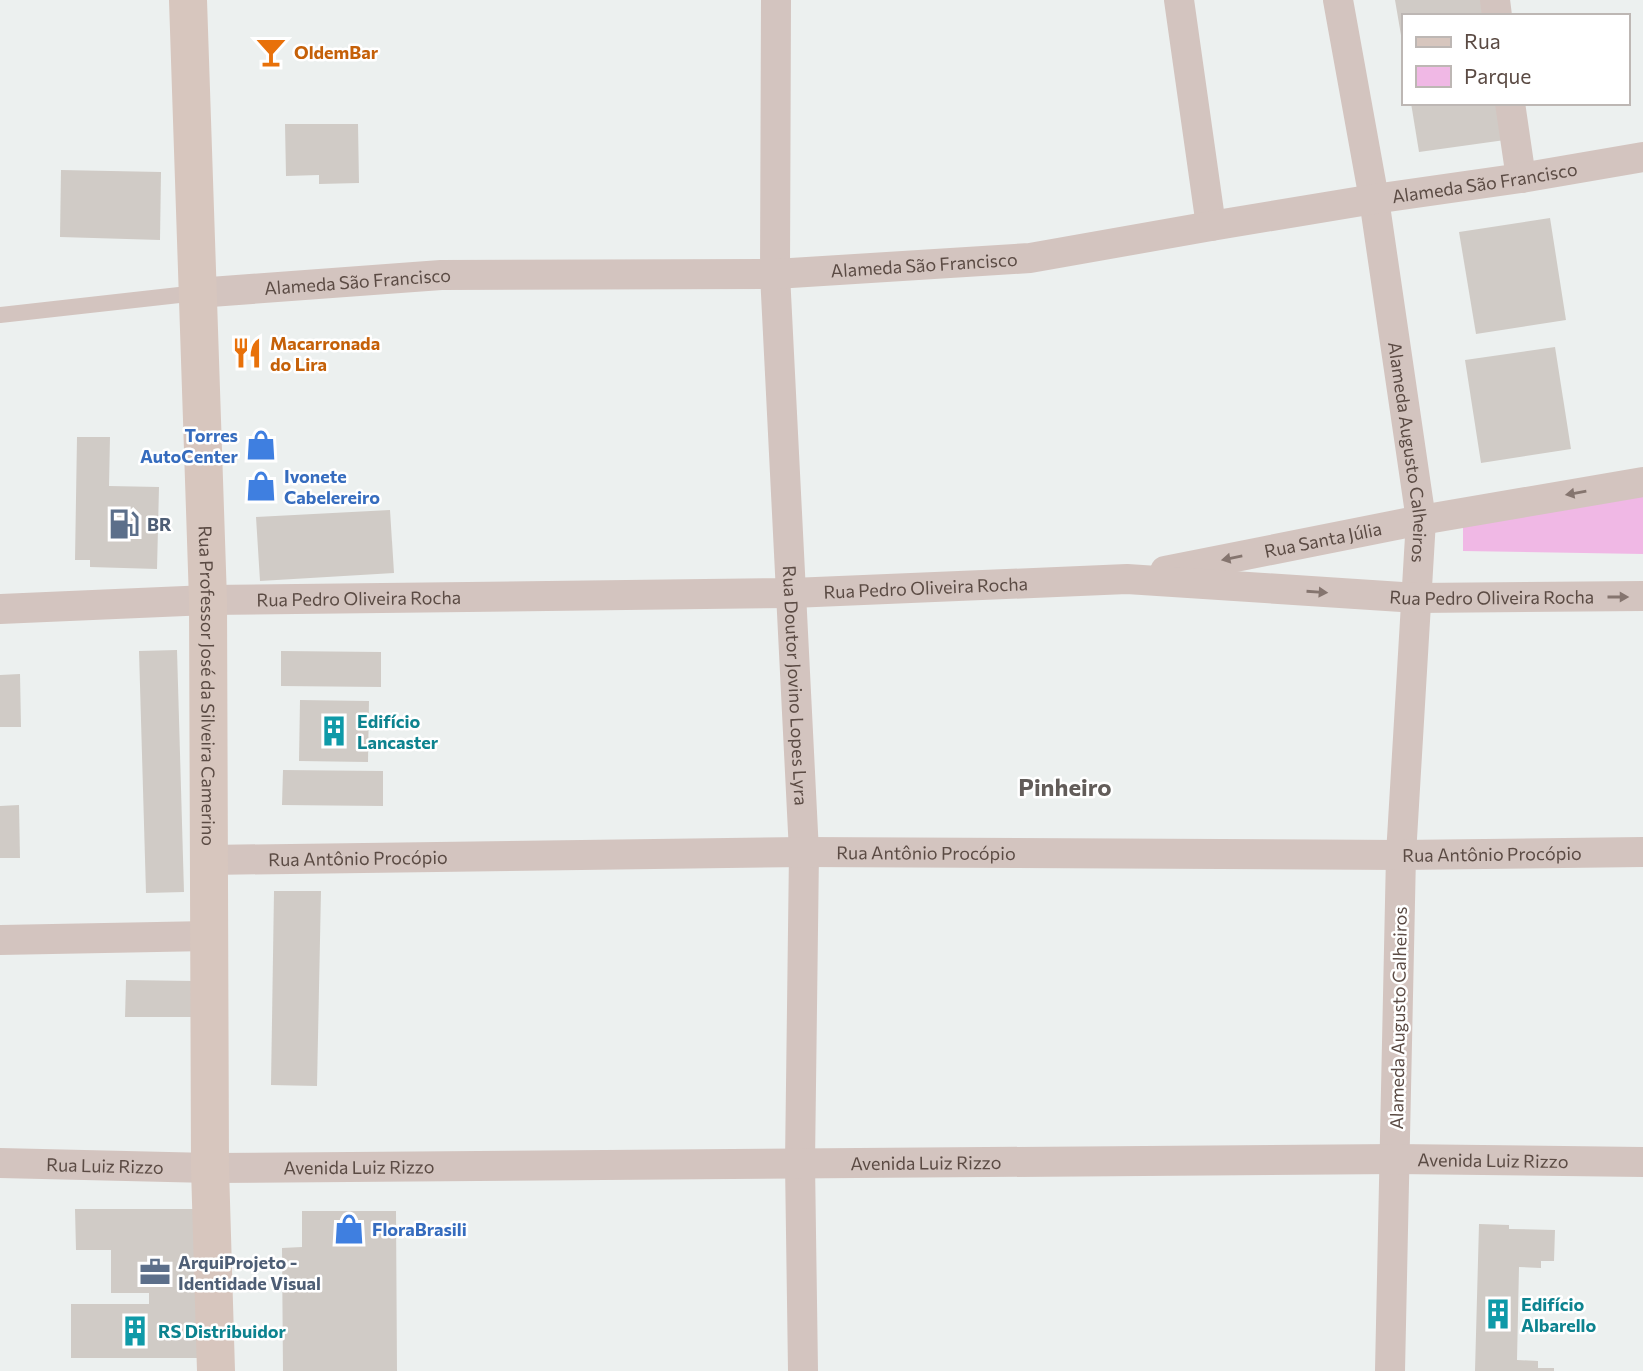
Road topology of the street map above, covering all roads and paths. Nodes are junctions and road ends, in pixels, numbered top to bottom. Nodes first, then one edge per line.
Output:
1 (188, 0) edge
2 (776, 0) edge
3 (1179, 0) edge
4 (1338, 0) edge
5 (1510, 105) edge
6 (1643, 157) edge
7 (1521, 178) junction
8 (1374, 199) junction
9 (1211, 226) junction
10 (775, 274) junction
11 (197, 293) junction
12 (0, 315) edge
13 (1643, 482) edge
14 (1421, 520) junction
15 (1127, 579) junction
16 (792, 593) junction
17 (1643, 596) edge
18 (1417, 598) junction
19 (208, 600) junction
20 (0, 609) edge
21 (804, 852) junction
22 (1643, 852) edge
23 (1401, 855) junction
24 (208, 860) junction
25 (209, 936) junction
26 (0, 940) edge
27 (1396, 1159) junction
28 (1643, 1162) edge
29 (0, 1163) edge
30 (800, 1163) junction
31 (210, 1168) junction
32 (216, 1371) edge
33 (803, 1371) edge
34 (1390, 1371) edge

1 - 11 street, Rua Professor José da Silveira Camerino
2 - 10 street, Rua Doutor Jovino Lopes Lyra
3 - 9 street
4 - 8 street, Alameda Augusto Calheiros
5 - 7 street
6 - 7 street, Alameda São Francisco
7 - 8 street, Alameda São Francisco
8 - 9 street, Alameda São Francisco
8 - 14 street, Alameda Augusto Calheiros
9 - 10 street, Alameda São Francisco
10 - 11 street, Alameda São Francisco
10 - 16 street, Rua Doutor Jovino Lopes Lyra
11 - 12 lane
11 - 19 street, Rua Professor José da Silveira Camerino
13 -> 14 street, Rua Santa Júlia
14 -> 15 street, Rua Santa Júlia
14 - 18 street, Alameda Augusto Calheiros
15 - 16 street, Rua Pedro Oliveira Rocha
15 -> 18 street, Rua Pedro Oliveira Rocha
16 - 19 street, Rua Pedro Oliveira Rocha
16 - 21 street, Rua Doutor Jovino Lopes Lyra
18 -> 17 street, Rua Pedro Oliveira Rocha
18 - 23 street, Alameda Augusto Calheiros
19 - 20 street, Rua Pedro Oliveira Rocha
19 - 24 street, Rua Professor José da Silveira Camerino
21 - 23 street, Rua Antônio Procópio
21 - 24 street, Rua Antônio Procópio
21 - 30 street, Rua Doutor Jovino Lopes Lyra
22 - 23 street, Rua Antônio Procópio
23 - 27 street, Alameda Augusto Calheiros
24 - 25 street, Rua Professor José da Silveira Camerino
25 - 26 street
25 - 31 street, Rua Professor José da Silveira Camerino
27 - 28 street, Avenida Luiz Rizzo
27 - 30 street, Avenida Luiz Rizzo
27 - 34 street, Alameda Augusto Calheiros
29 - 31 street, Rua Luiz Rizzo
30 - 31 street, Avenida Luiz Rizzo
30 - 33 street, Rua Doutor Jovino Lopes Lyra
31 - 32 street, Rua Professor José da Silveira Camerino

